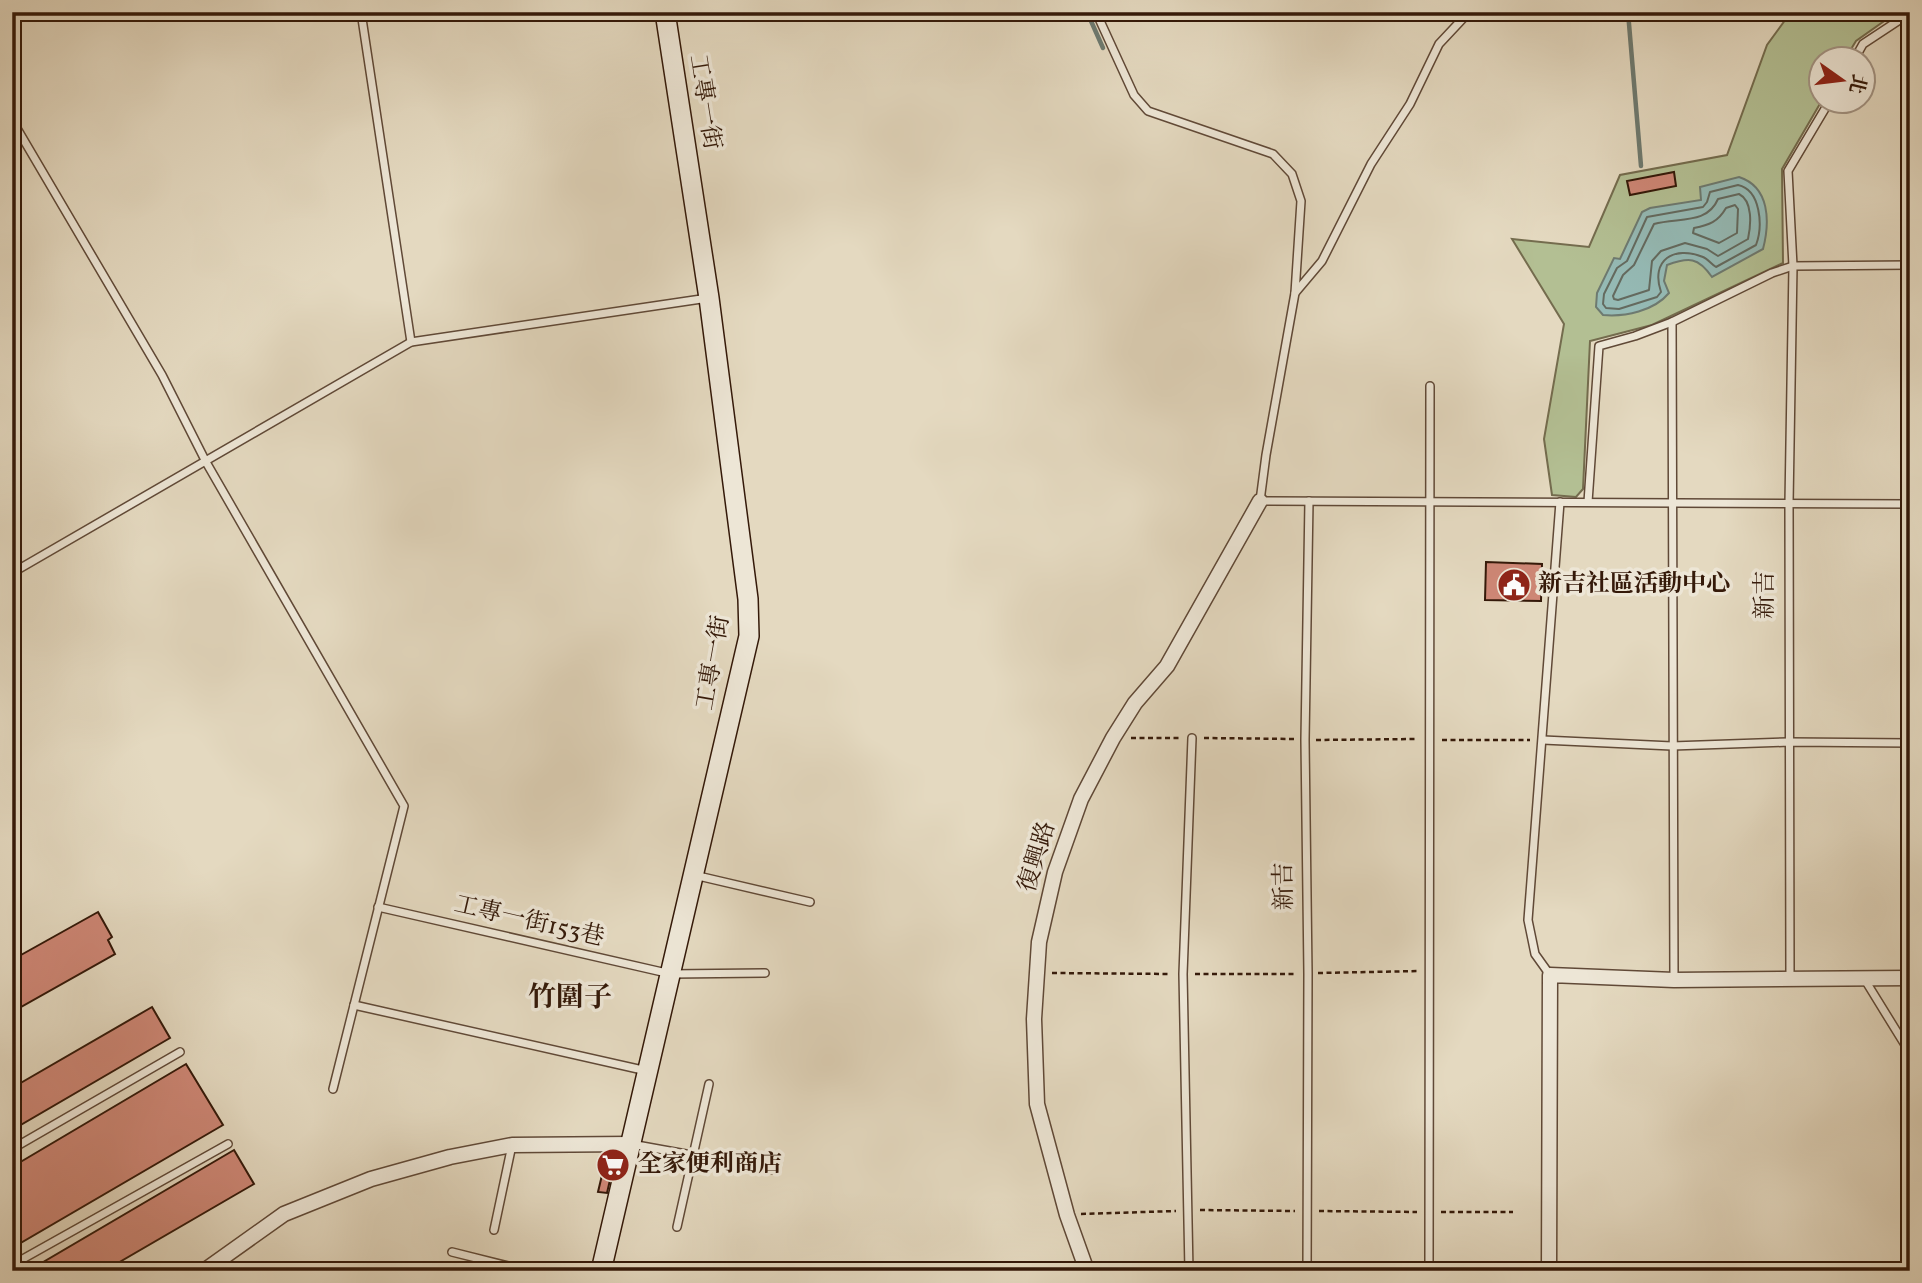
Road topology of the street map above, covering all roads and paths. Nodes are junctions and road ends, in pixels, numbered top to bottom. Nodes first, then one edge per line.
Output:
1 (361, 12) edge
2 (666, 12) edge
3 (1096, 12) edge
4 (1469, 12) edge
5 (1910, 13) edge
6 (1862, 46) edge
7 (1821, 116) edge
8 (12, 120) edge
9 (1910, 265) edge
10 (1793, 266) junction
11 (1294, 293) junction
12 (709, 298) junction
13 (1672, 322) junction
14 (411, 342) junction
15 (1430, 386) dead end
16 (206, 462) junction
17 (1260, 500) junction
18 (1309, 501) junction
19 (1429, 501) junction
20 (1560, 502) junction
21 (1588, 502) junction
22 (1672, 502) junction
23 (1789, 503) junction
24 (1910, 504) edge
25 (12, 573) edge
26 (1113, 738) junction
27 (1192, 738) junction
28 (1305, 740) junction
29 (1429, 740) junction
30 (1543, 740) junction
31 (1789, 741) junction
32 (1910, 743) edge
33 (1672, 746) junction
34 (693, 875) junction
35 (810, 902) dead end
36 (378, 907) junction
37 (1430, 971) junction
38 (765, 973) dead end
39 (1037, 973) junction
40 (671, 974) junction
41 (1184, 974) junction
42 (1308, 974) junction
43 (1550, 975) junction
44 (1910, 978) edge
45 (1674, 980) junction
46 (1790, 980) junction
47 (1865, 980) junction
48 (354, 1005) junction
49 (180, 1052) dead end
50 (1910, 1053) edge
51 (648, 1071) junction
52 (709, 1084) dead end
53 (333, 1089) dead end
54 (228, 1144) dead end
55 (512, 1144) junction
56 (631, 1144) junction
57 (12, 1149) edge
58 (692, 1155) junction
59 (775, 1170) dead end
60 (1187, 1210) junction
61 (1306, 1211) junction
62 (1429, 1212) junction
63 (1513, 1212) dead end
64 (1067, 1215) junction
65 (677, 1227) dead end
66 (494, 1230) dead end
67 (452, 1252) dead end
68 (12, 1265) edge
69 (204, 1271) edge
70 (528, 1271) edge
71 (601, 1271) edge
72 (1087, 1271) edge
73 (1189, 1271) edge
74 (1307, 1271) edge
75 (1429, 1271) edge
76 (1549, 1271) edge

1 - 14 lane
2 - 12 street, 工專一街
3 - 11 lane
4 - 11 lane
5 - 6 lane
7 - 10 lane, 新吉
8 - 16 lane
9 - 10 lane
10 - 13 lane
10 - 23 lane, 新吉
11 - 17 lane
12 - 14 lane
12 - 34 street, 工專一街
13 - 21 lane
13 - 22 lane
14 - 16 lane
15 - 19 lane
16 - 25 lane
16 - 36 lane
17 - 18 lane
17 - 26 street, 復興路
18 - 19 lane
18 - 28 lane, 新吉
19 - 20 lane
19 - 29 lane
20 - 21 lane
20 - 30 lane
21 - 22 lane
22 - 23 lane
22 - 33 lane
23 - 24 lane
23 - 31 lane, 新吉
26 - 27 path
26 - 39 street, 復興路
27 - 28 path
27 - 41 lane
28 - 29 path
28 - 42 lane, 新吉
29 - 30 path
29 - 37 lane
30 - 33 lane
30 - 43 lane
31 - 32 lane
31 - 33 lane
31 - 46 lane, 新吉
33 - 45 lane
34 - 35 lane
34 - 40 street, 工專一街
36 - 40 lane, 工專一街153巷
36 - 48 lane
37 - 42 path
37 - 62 lane
38 - 40 lane, 工專一街153巷
39 - 41 path
39 - 64 street, 復興路
40 - 51 street, 工專一街
41 - 42 path
41 - 60 lane
42 - 61 lane, 新吉
43 - 45 street
43 - 76 street
44 - 47 street
45 - 46 street
46 - 47 street
47 - 50 lane
48 - 51 lane
48 - 53 lane
49 - 57 lane
51 - 56 street, 工專一街
52 - 58 lane
54 - 68 lane
55 - 56 street
55 - 66 lane
55 - 69 street
56 - 58 lane
56 - 71 street, 工專一街
58 - 59 lane
58 - 65 lane
60 - 61 path
60 - 64 path
60 - 73 lane
61 - 62 path
61 - 74 lane, 新吉
62 - 63 path
62 - 75 lane
64 - 72 street, 復興路
67 - 70 lane

